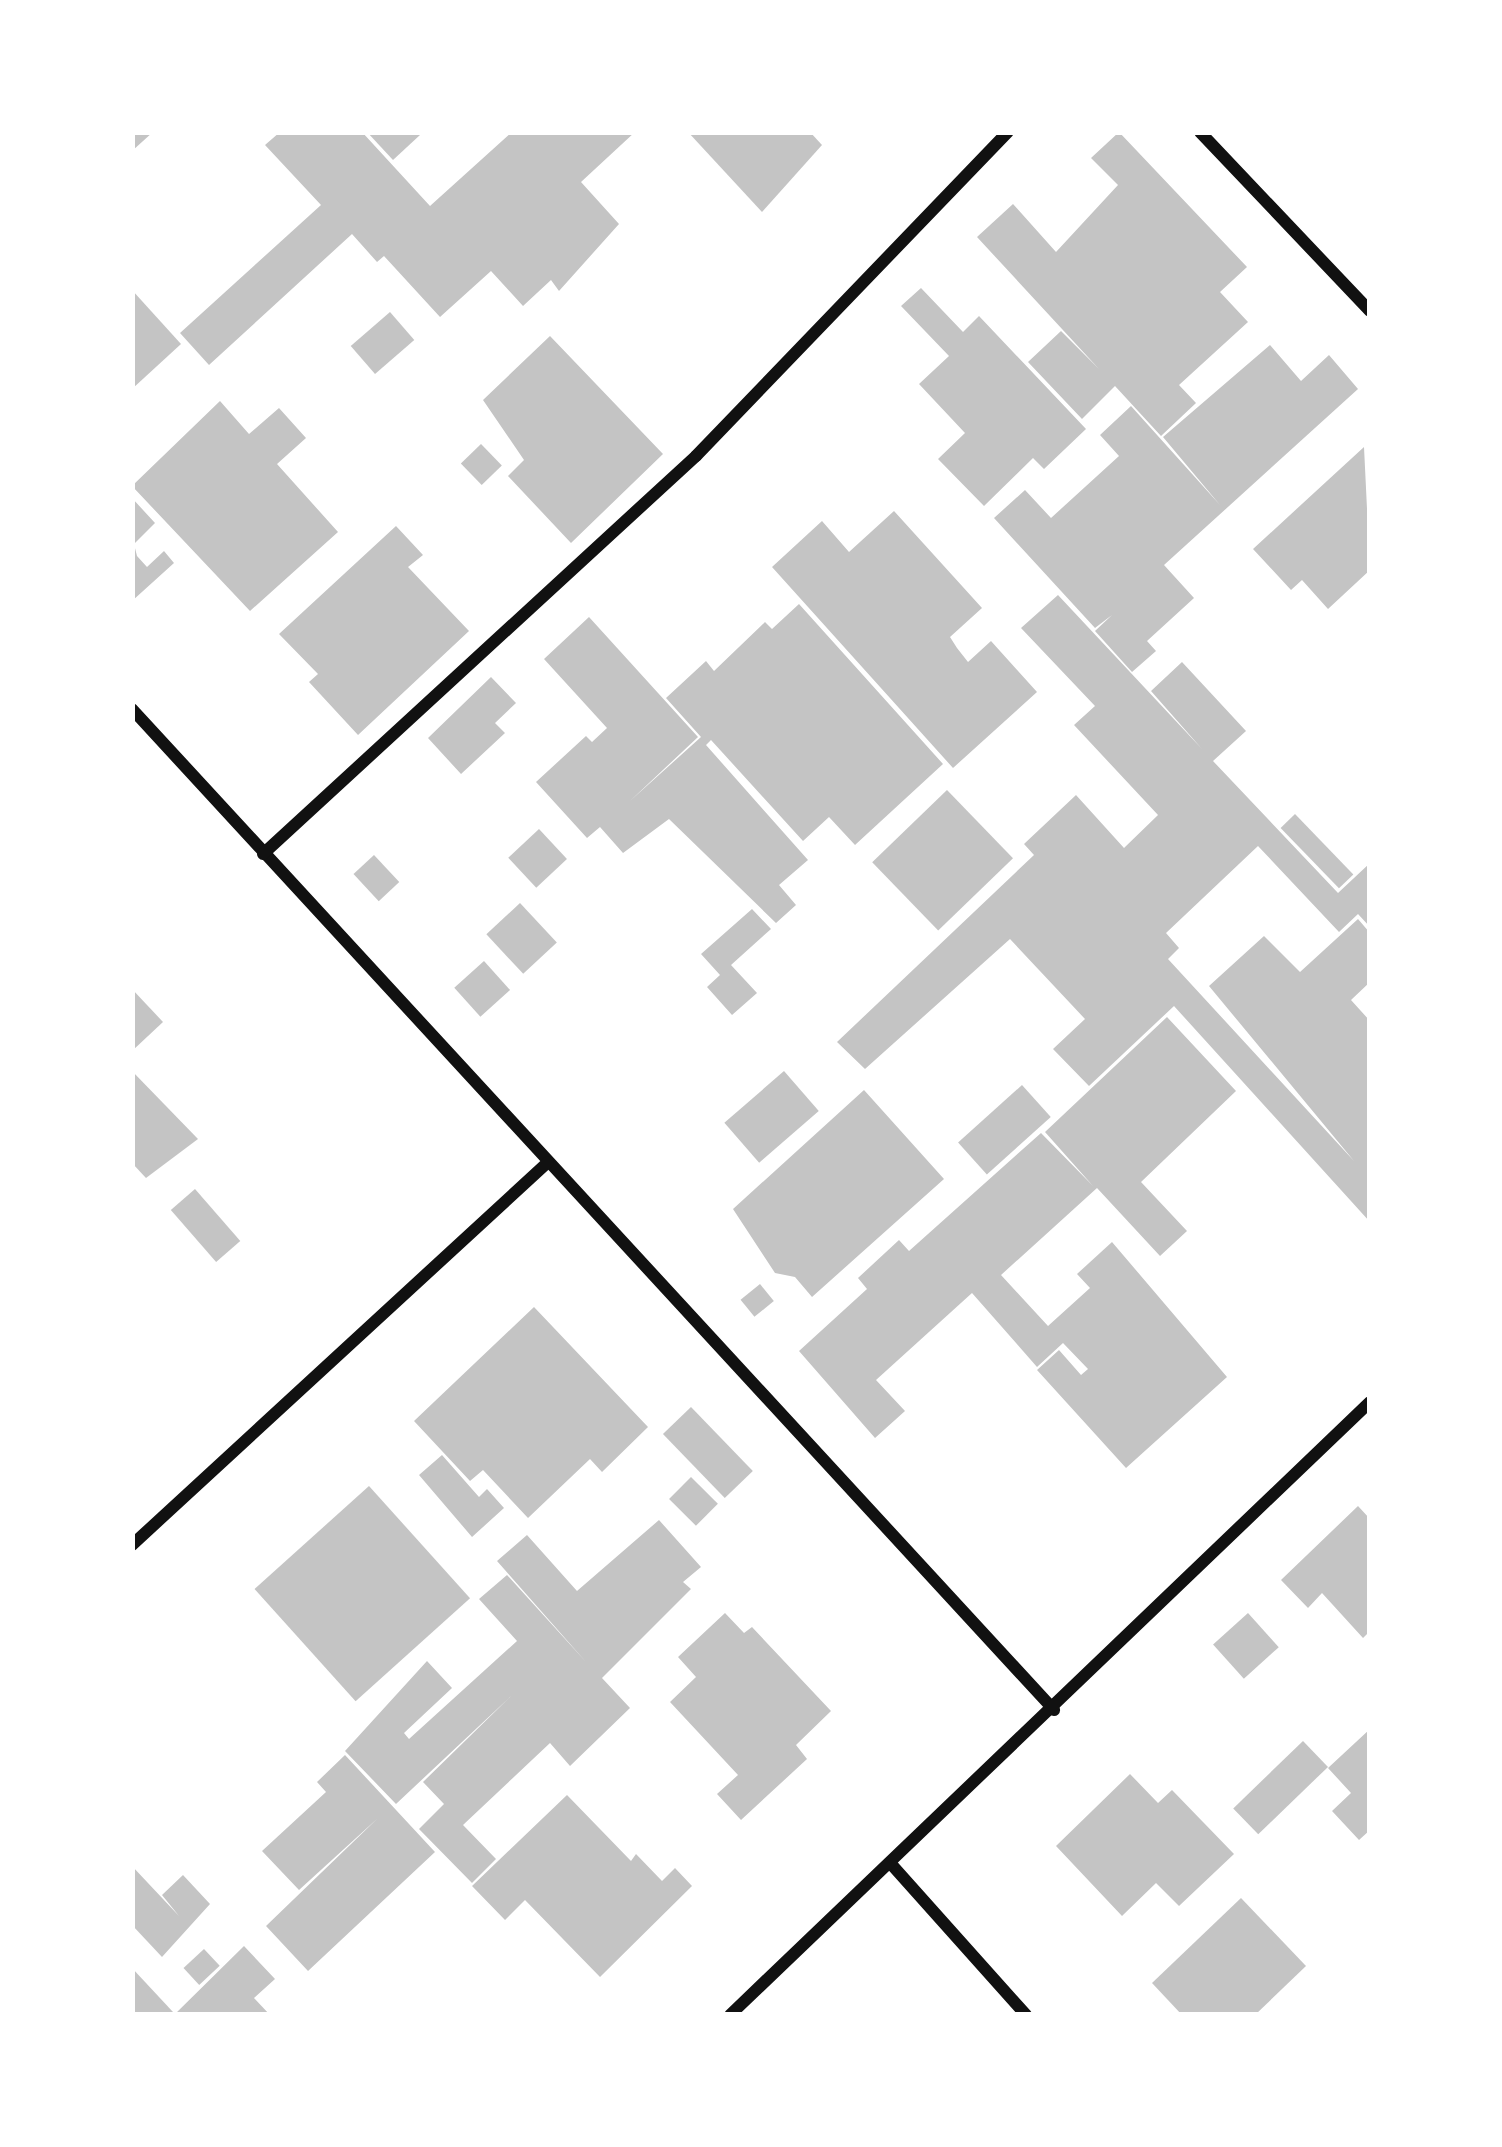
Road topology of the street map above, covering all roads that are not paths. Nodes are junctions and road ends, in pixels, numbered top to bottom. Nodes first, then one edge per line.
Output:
1 (1008, 132) edge
2 (1200, 132) edge
3 (1370, 310) edge
4 (132, 709) edge
5 (262, 854) junction
6 (548, 1162) junction
7 (1370, 1402) edge
8 (132, 1545) edge
9 (1054, 1710) junction
10 (892, 1865) junction
11 (730, 2015) edge
12 (1026, 2015) edge

1 - 5 street
2 - 3 street
4 - 5 street
5 - 6 street
6 - 8 street
6 - 9 street
7 - 9 street
9 - 10 street
10 - 11 street
10 - 12 street

